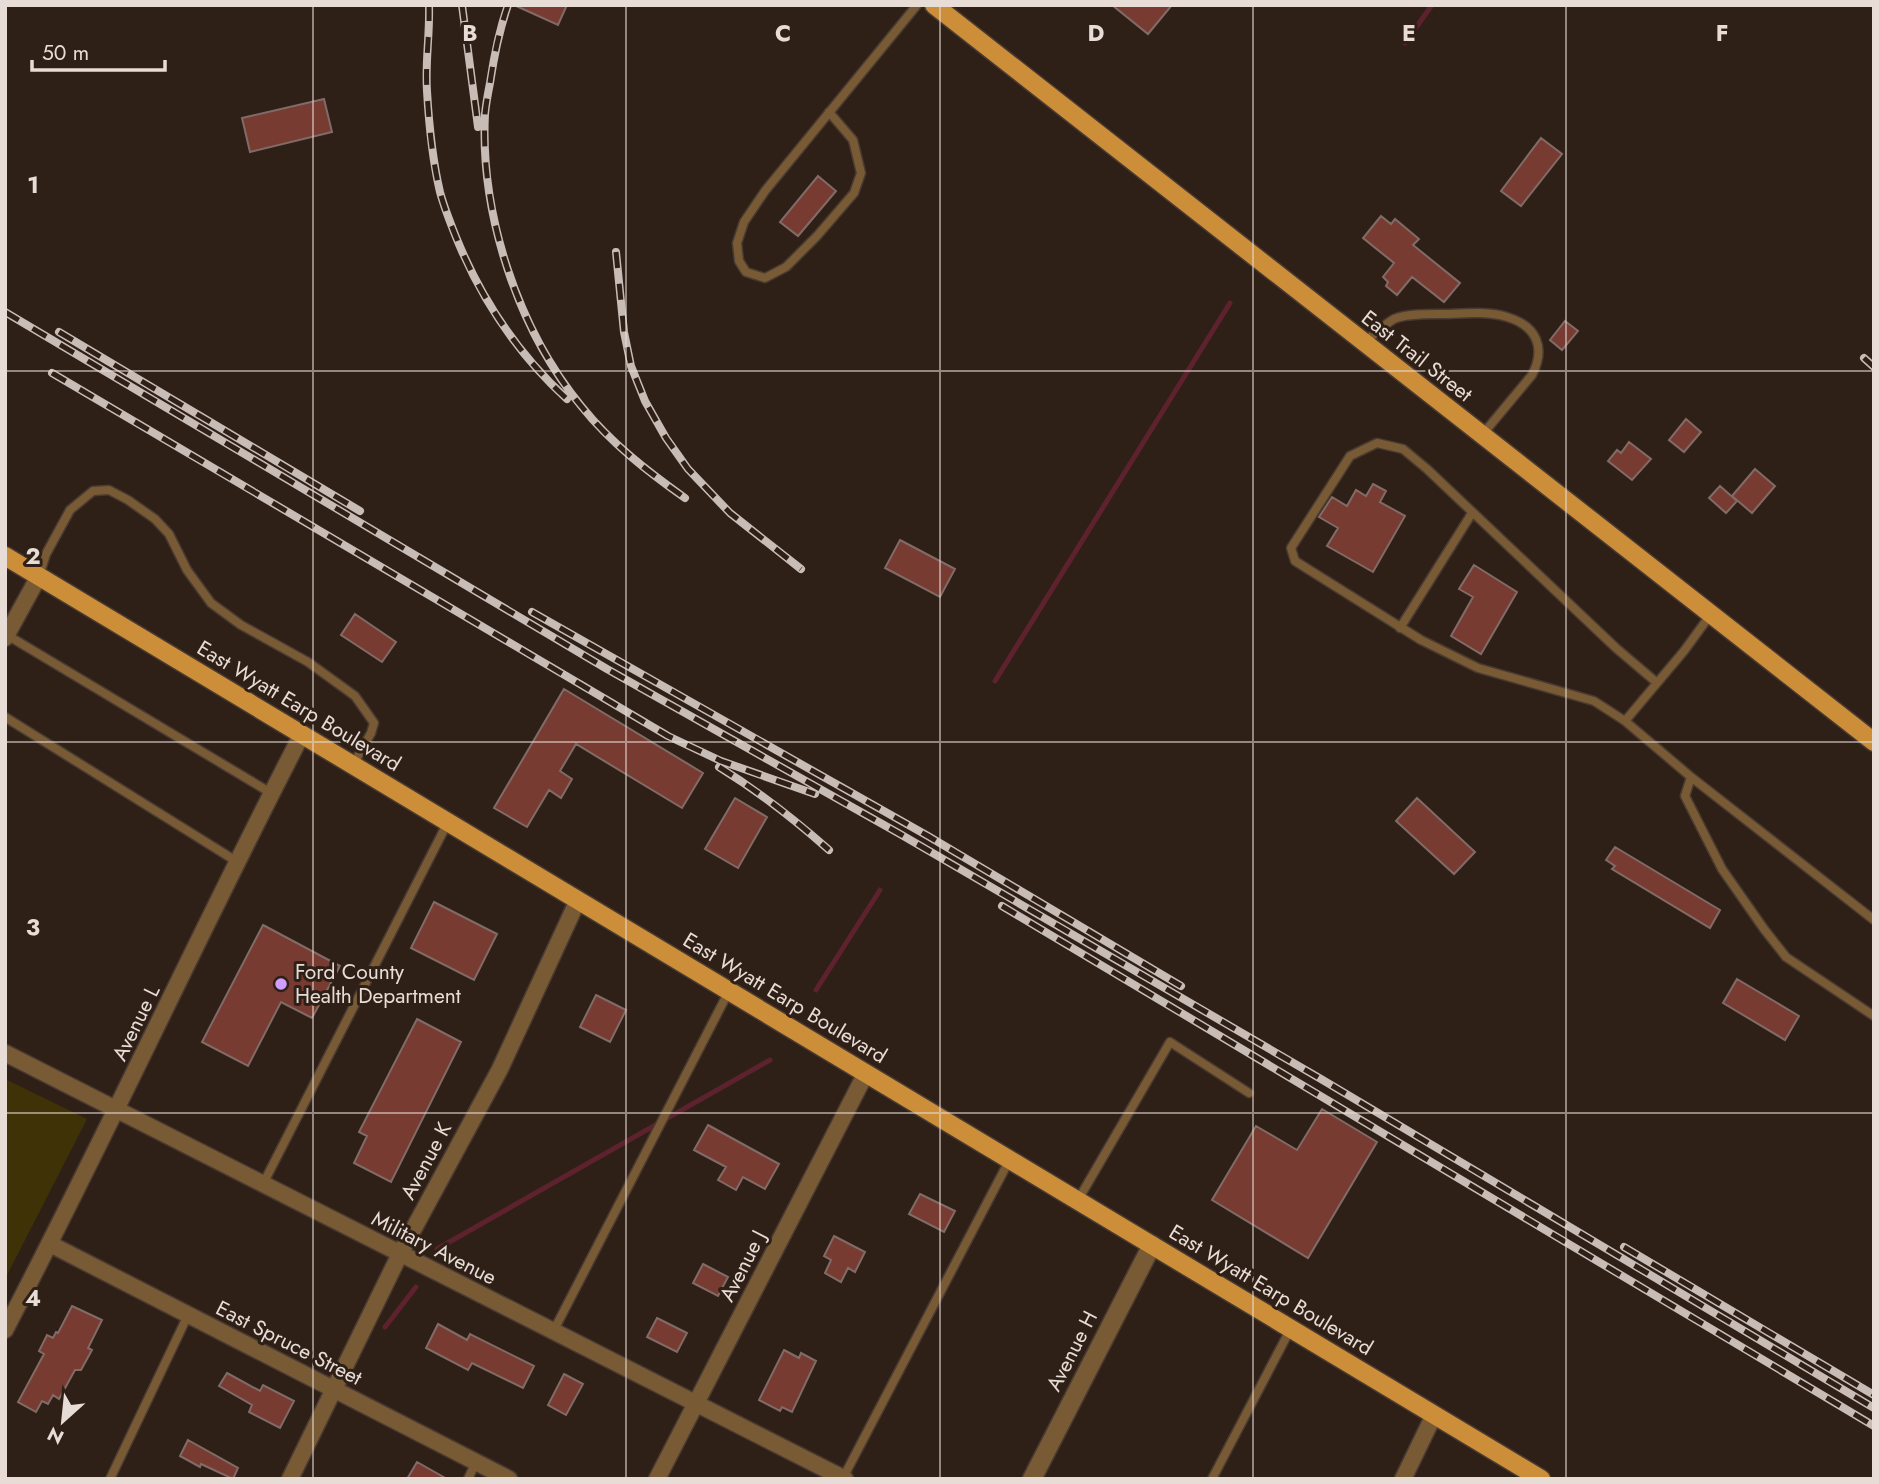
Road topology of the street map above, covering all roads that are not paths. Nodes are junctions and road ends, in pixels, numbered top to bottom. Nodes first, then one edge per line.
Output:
1 (917, 5) edge
2 (934, 5) edge
3 (829, 112) junction
4 (1363, 343) junction
5 (1482, 435) junction
6 (1472, 513) junction
7 (5, 556) edge
8 (39, 576) junction
9 (1711, 614) junction
10 (1400, 628) junction
11 (6, 637) edge
12 (1656, 682) junction
13 (5, 717) edge
14 (1625, 721) junction
15 (302, 734) junction
16 (1874, 741) edge
17 (354, 765) junction
18 (1691, 777) junction
19 (271, 793) junction
20 (448, 822) junction
21 (236, 861) junction
22 (578, 900) junction
23 (1874, 920) edge
24 (729, 991) junction
25 (1874, 1016) edge
26 (5, 1054) edge
27 (866, 1073) junction
28 (1249, 1093) dead end
29 (117, 1110) junction
30 (1010, 1160) junction
31 (263, 1184) junction
32 (1078, 1200) junction
33 (50, 1244) junction
34 (1152, 1245) junction
35 (400, 1254) junction
36 (188, 1315) junction
37 (1291, 1328) junction
38 (5, 1330) edge
39 (553, 1332) junction
40 (334, 1389) junction
41 (696, 1404) junction
42 (1434, 1415) junction
43 (476, 1462) junction
44 (844, 1478) edge
45 (110, 1479) edge
46 (290, 1479) edge
47 (468, 1479) edge
48 (509, 1479) edge
49 (657, 1479) edge
50 (1032, 1479) edge
51 (1212, 1479) edge
52 (1404, 1479) edge
53 (1541, 1479) edge

1 - 3 lane
2 - 4 main road, East Trail Street
3 - 3 lane
4 - 5 main road, East Trail Street
4 - 5 lane
5 - 9 main road, East Trail Street
6 - 10 lane
6 - 10 lane
6 - 12 lane
7 - 8 main road, East Wyatt Earp Boulevard
8 - 11 street
8 - 15 main road, East Wyatt Earp Boulevard
8 - 17 lane
9 - 12 lane
9 - 16 main road, East Trail Street
10 - 14 lane
11 - 19 lane
12 - 14 lane
13 - 21 lane
14 - 18 lane
15 - 17 main road, East Wyatt Earp Boulevard
15 - 19 street, Avenue L
17 - 20 main road, East Wyatt Earp Boulevard
18 - 23 lane
18 - 25 lane
19 - 21 street, Avenue L
20 - 22 main road, East Wyatt Earp Boulevard
20 - 31 lane
21 - 29 street, Avenue L
22 - 24 main road, East Wyatt Earp Boulevard
22 - 35 street, Avenue K
24 - 27 main road, East Wyatt Earp Boulevard
24 - 39 lane
26 - 29 street, Military Avenue
27 - 30 main road, East Wyatt Earp Boulevard
27 - 41 street, Avenue J
28 - 32 lane
29 - 31 street, Military Avenue
29 - 33 street, Avenue L
30 - 32 main road, East Wyatt Earp Boulevard
30 - 44 lane
31 - 35 street, Military Avenue
32 - 34 main road, East Wyatt Earp Boulevard
33 - 36 street, East Spruce Street
33 - 38 street, Avenue L
34 - 37 main road, East Wyatt Earp Boulevard
34 - 50 street, Avenue H
35 - 39 street, Military Avenue
35 - 40 street, Avenue K
36 - 40 street, East Spruce Street
36 - 45 lane
37 - 42 main road, East Wyatt Earp Boulevard
37 - 51 lane
39 - 41 street, Military Avenue
40 - 43 street, East Spruce Street
40 - 46 street, Avenue K
41 - 44 street, Military Avenue
41 - 49 street, Avenue J
42 - 52 street
42 - 53 main road, East Wyatt Earp Boulevard
43 - 47 lane
43 - 48 street, East Spruce Street

